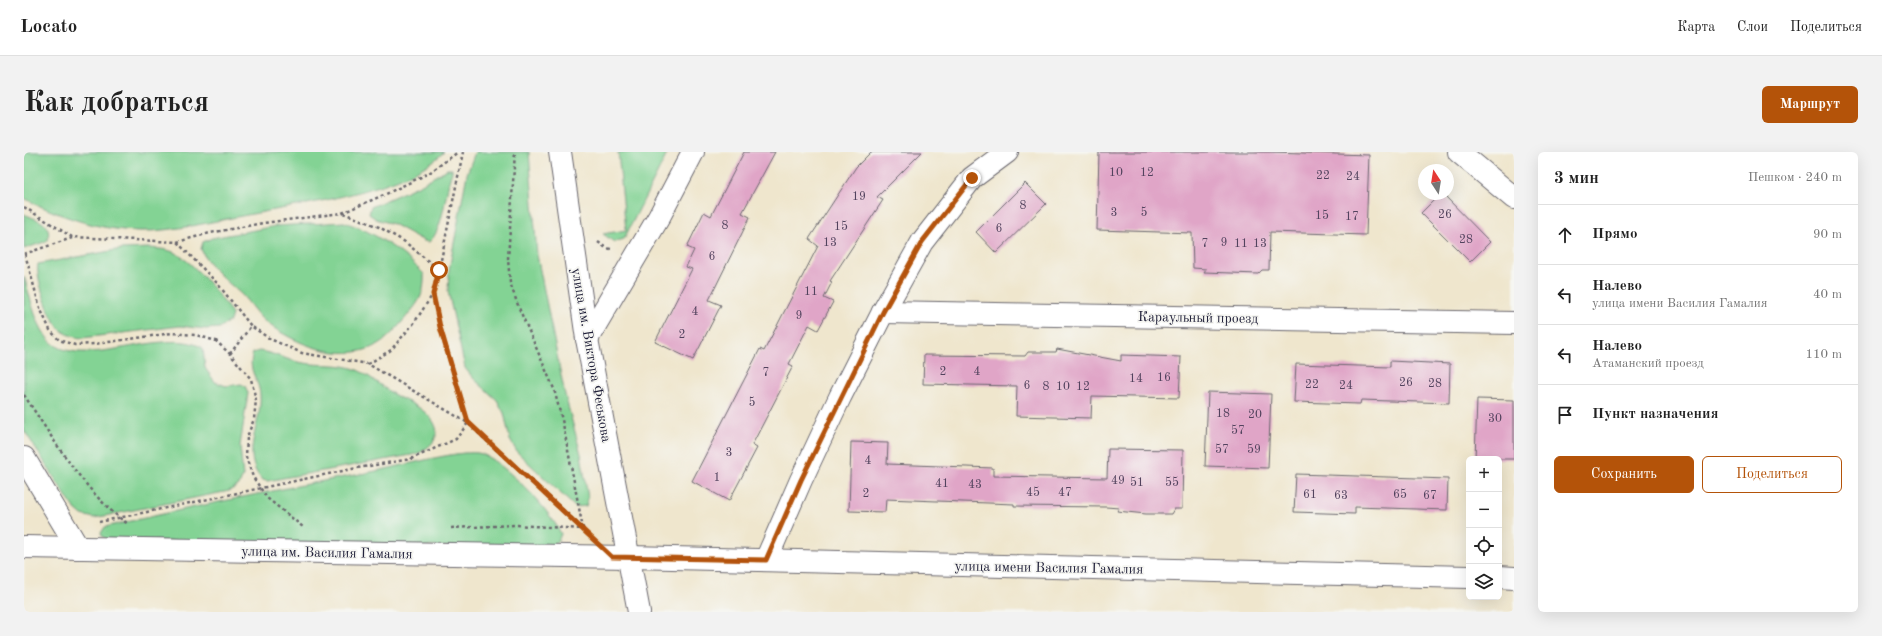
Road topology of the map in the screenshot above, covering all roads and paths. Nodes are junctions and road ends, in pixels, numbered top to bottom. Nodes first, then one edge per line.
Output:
1 (458, 152) edge
2 (463, 152) edge
3 (515, 152) edge
4 (560, 152) edge
5 (694, 152) edge
6 (1007, 152) edge
7 (1459, 152) edge
8 (1514, 198) edge
9 (24, 207) edge
10 (342, 213) junction
11 (72, 237) junction
12 (177, 242) junction
13 (24, 254) edge
14 (439, 270) junction
15 (433, 294) junction
16 (883, 312) junction
17 (1514, 323) edge
18 (251, 326) junction
19 (587, 339) junction
20 (230, 354) junction
21 (368, 364) junction
22 (24, 395) edge
23 (468, 422) junction
24 (24, 458) edge
25 (260, 489) junction
26 (119, 518) junction
27 (136, 525) dead end
28 (444, 528) dead end
29 (583, 529) junction
30 (67, 530) junction
31 (299, 530) dead end
32 (24, 547) edge
33 (78, 548) junction
34 (621, 557) junction
35 (766, 560) junction
36 (1466, 577) edge
37 (1502, 577) edge
38 (1514, 578) edge
39 (639, 612) edge

1 - 10 path
2 - 14 path
3 - 29 path
4 - 19 street, улица им. Виктора Феськова
5 - 19 street
6 - 16 street
7 - 8 street
9 - 11 path
10 - 12 path
10 - 14 path
11 - 12 path
11 - 13 path
12 - 18 path
13 - 20 path
14 - 15 path
15 - 21 path
15 - 23 path
16 - 17 street, Караульный проезд
16 - 35 street
18 - 20 path
18 - 21 path
19 - 34 street, улица им. Виктора Феськова
20 - 25 path
21 - 23 path
22 - 26 path
23 - 25 path
23 - 29 path
24 - 30 street
25 - 26 path
25 - 31 path
26 - 27 path
26 - 30 path
28 - 29 path
29 - 34 path
30 - 33 street
32 - 33 street, улица им. Василия Гамалия
33 - 34 street, улица им. Василия Гамалия
34 - 35 street, улица имени Василия Гамалия
34 - 39 street, улица им. Виктора Феськова
35 - 36 street, улица имени Василия Гамалия
37 - 38 street

